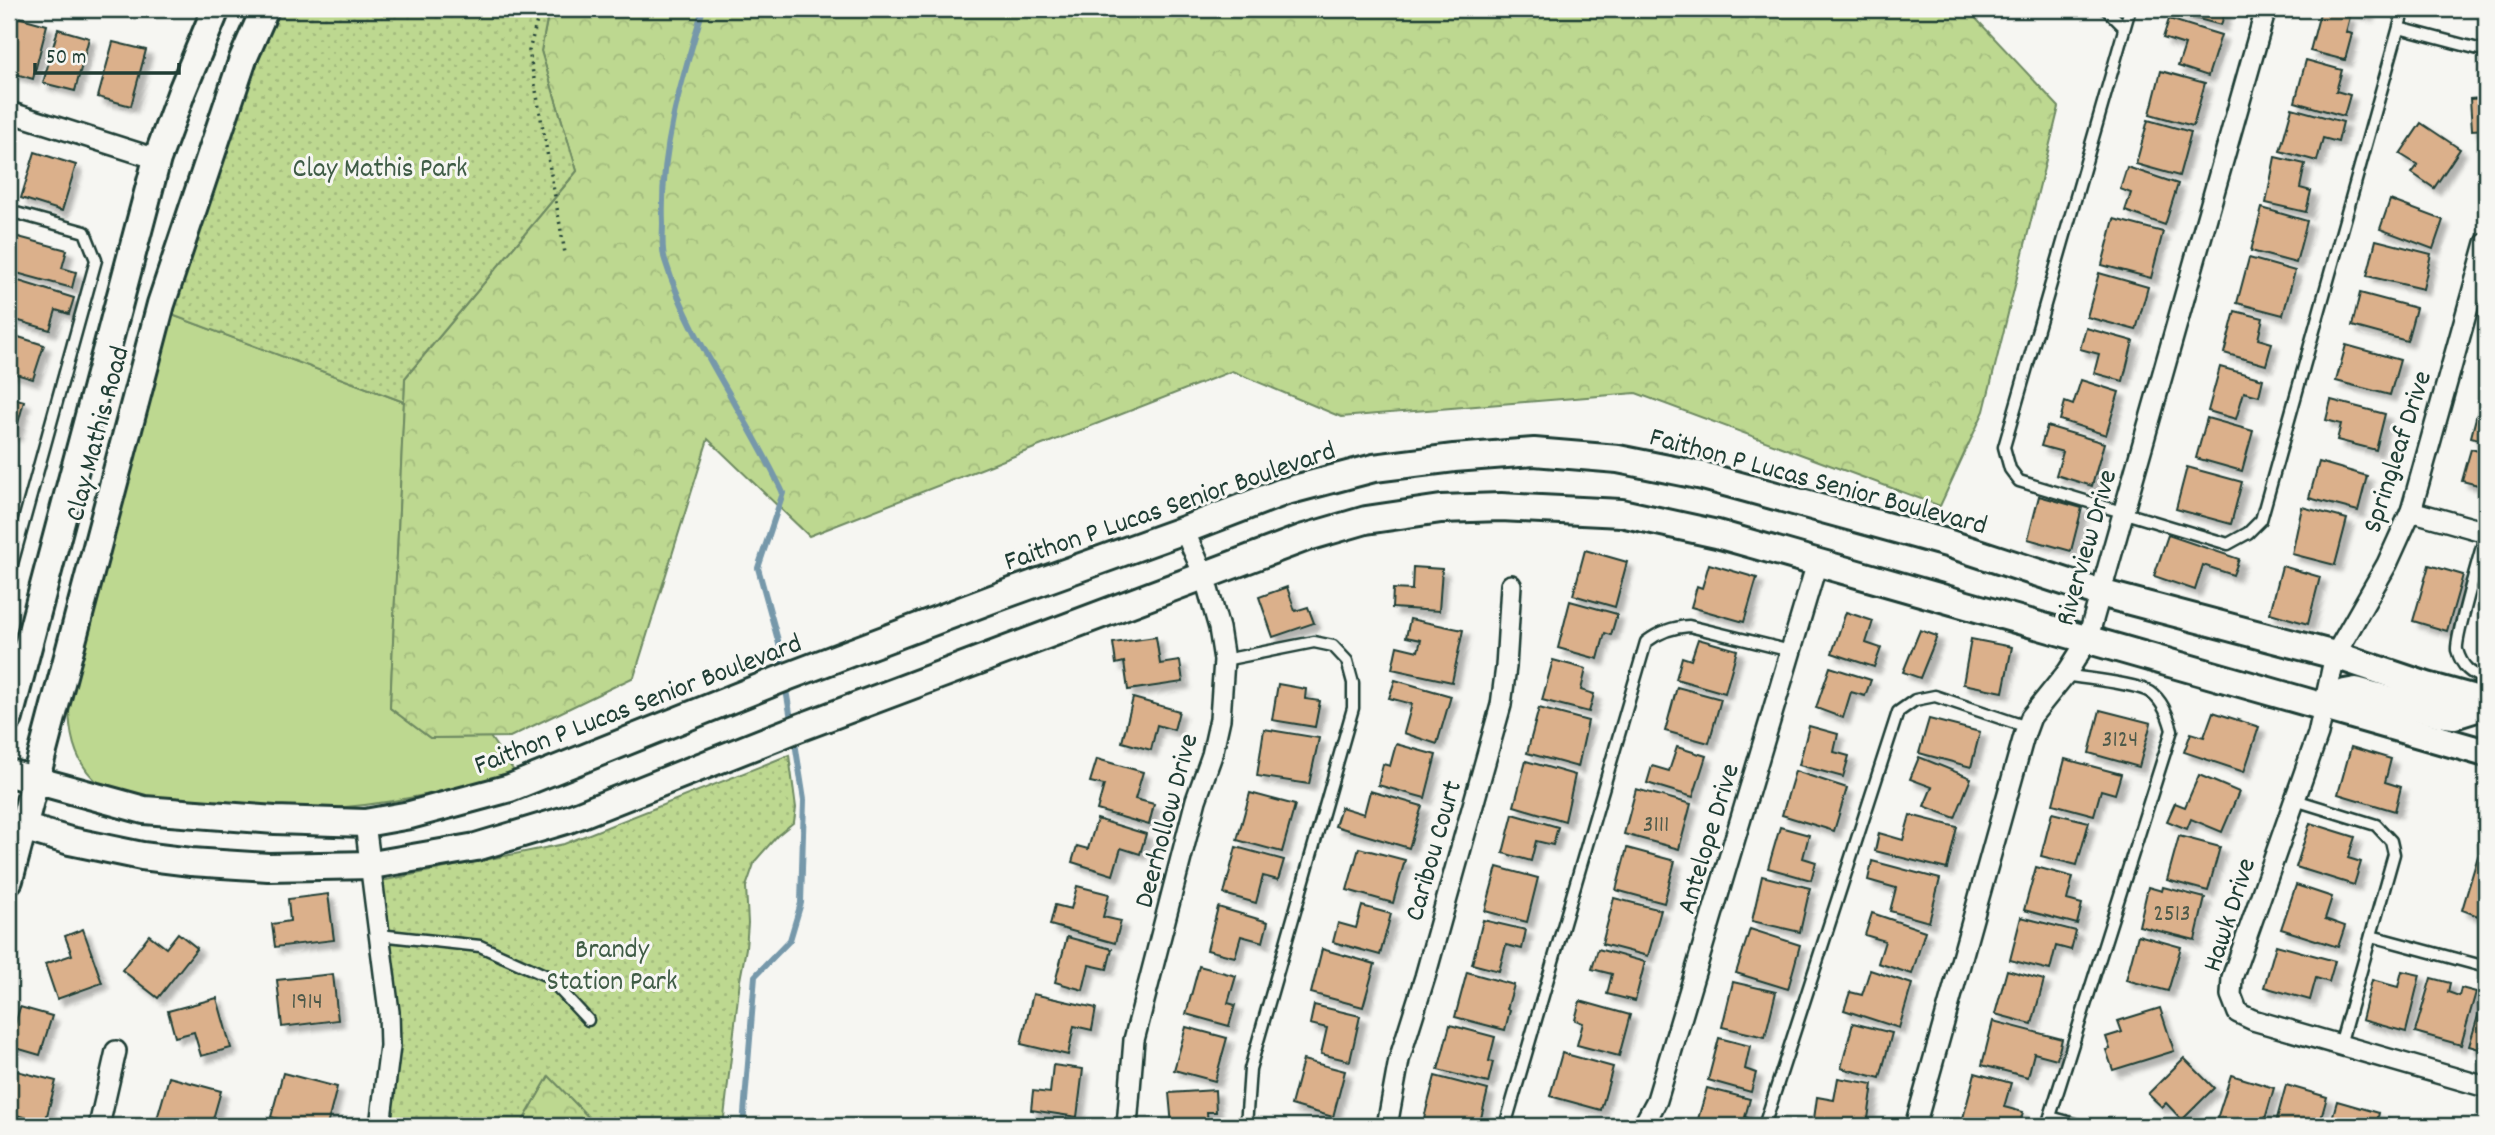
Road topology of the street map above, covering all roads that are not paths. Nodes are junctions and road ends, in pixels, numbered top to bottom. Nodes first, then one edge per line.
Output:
1 (216, 9) edge
2 (265, 9) edge
3 (2106, 9) edge
4 (2130, 9) edge
5 (2266, 9) edge
6 (2404, 9) edge
7 (2124, 27) junction
8 (2399, 28) junction
9 (2486, 51) edge
10 (9, 112) edge
11 (157, 159) junction
12 (9, 211) edge
13 (2486, 243) edge
14 (2411, 511) junction
15 (2123, 514) junction
16 (1184, 530) junction
17 (2486, 532) edge
18 (1817, 563) junction
19 (9, 575) edge
20 (1204, 575) junction
21 (1511, 585) dead end
22 (2100, 593) junction
23 (2087, 641) junction
24 (1791, 651) junction
25 (2334, 655) junction
26 (1224, 660) junction
27 (2065, 675) junction
28 (2486, 679) edge
29 (2486, 704) edge
30 (2325, 706) junction
31 (9, 718) edge
32 (2027, 727) junction
33 (2486, 753) edge
34 (9, 773) edge
35 (36, 780) junction
36 (2295, 800) junction
37 (365, 823) junction
38 (16, 825) edge
39 (372, 865) junction
40 (9, 880) edge
41 (379, 935) junction
42 (2371, 936) junction
43 (2486, 967) edge
44 (588, 1020) dead end
45 (2340, 1045) junction
46 (116, 1051) dead end
47 (2486, 1087) edge
48 (2048, 1122) edge
49 (99, 1126) edge
50 (380, 1126) edge
51 (1127, 1126) edge
52 (1246, 1126) edge
53 (1387, 1126) edge
54 (1505, 1126) edge
55 (1643, 1126) edge
56 (1764, 1126) edge
57 (1915, 1126) edge
58 (2083, 1126) edge

1 - 11 main road, Clay Mathis Road
2 - 35 main road, Clay Mathis Road
3 - 7 lane
4 - 7 lane
5 - 15 street, Riverview Drive
6 - 8 lane
7 - 15 lane
8 - 9 lane
8 - 15 lane
10 - 11 street
11 - 31 main road, Clay Mathis Road
12 - 19 lane
13 - 14 street, Springleaf Drive
14 - 17 street
14 - 25 street, Springleaf Drive
15 - 22 street, Riverview Drive
16 - 20 street, Deerhollow Drive
16 - 22 main road, Faithon P Lucas Senior Boulevard
16 - 37 main road, Faithon P Lucas Senior Boulevard
17 - 28 lane
18 - 20 main road
18 - 23 main road
18 - 24 street, Antelope Drive
20 - 26 street, Deerhollow Drive
20 - 39 main road
21 - 53 street, Caribou Court
22 - 23 street, Riverview Drive
22 - 25 main road, Faithon P Lucas Senior Boulevard
23 - 27 street, Riverview Drive
23 - 30 main road
24 - 54 lane
24 - 55 street, Antelope Drive
25 - 29 main road, Faithon P Lucas Senior Boulevard
25 - 30 street, Springleaf Drive
26 - 51 street, Deerhollow Drive
26 - 52 lane
27 - 32 street, Riverview Drive
27 - 48 lane
29 - 30 main road
30 - 33 main road
30 - 36 street, Hawk Drive
32 - 56 lane
32 - 57 street, Riverview Drive
34 - 35 main road, Faithon P Lucas Senior Boulevard
35 - 37 main road, Faithon P Lucas Senior Boulevard
35 - 38 main road, Clay Mathis Road
36 - 42 lane
36 - 45 street, Hawk Drive
37 - 39 street
38 - 39 main road
38 - 40 main road, Clay Mathis Road
39 - 41 street
41 - 44 lane
41 - 50 street
42 - 43 lane
42 - 45 lane
45 - 47 street, Hawk Drive
46 - 49 street
48 - 58 lane

